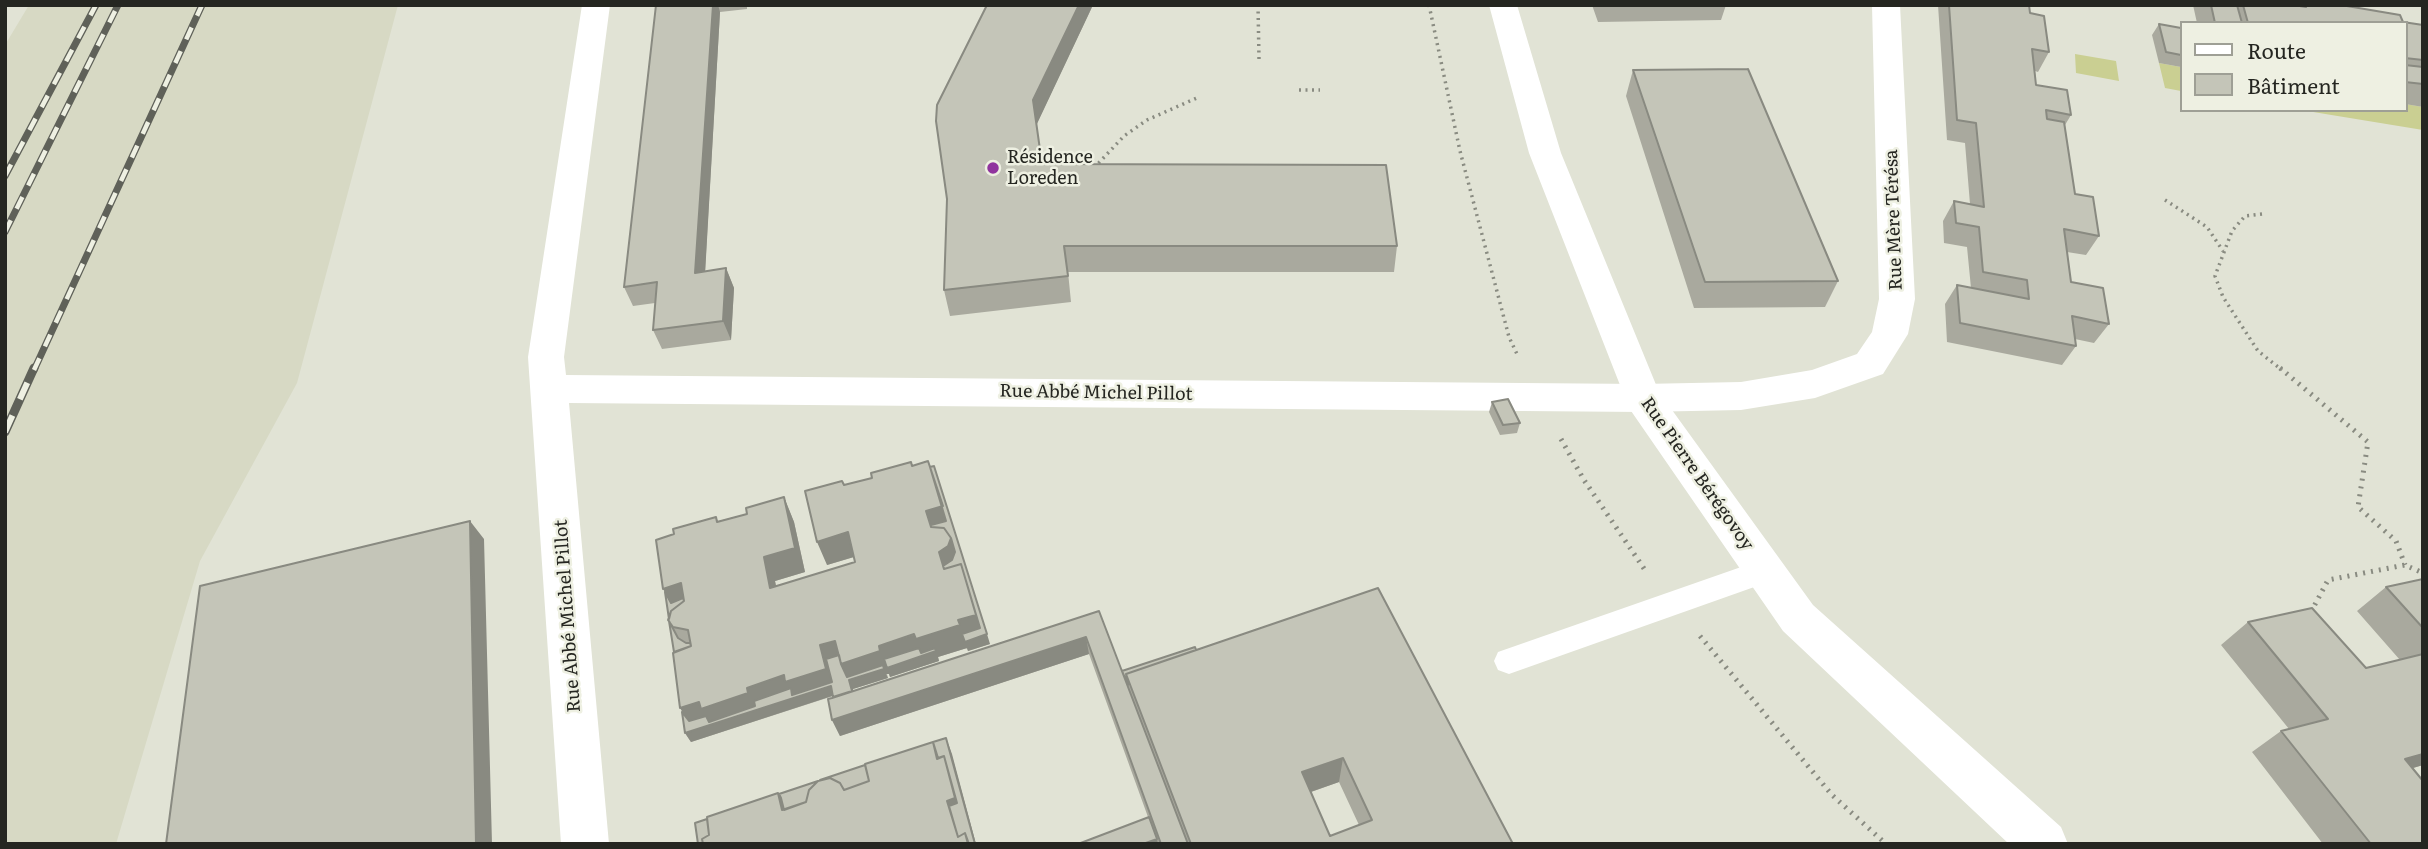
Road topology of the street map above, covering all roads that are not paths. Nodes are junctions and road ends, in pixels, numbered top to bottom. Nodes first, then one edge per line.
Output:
1 (597, 5) edge
2 (1503, 5) edge
3 (1886, 5) edge
4 (551, 388) junction
5 (1642, 398) junction
6 (1764, 571) junction
7 (1509, 661) dead end
8 (585, 844) edge
9 (2044, 844) edge

1 - 4 street, Rue Abbé Michel Pillot
2 - 5 street, Rue Pierre Bérégovoy
3 - 5 street, Rue Mère Térésa
4 - 5 street, Rue Abbé Michel Pillot
4 - 8 street, Rue Abbé Michel Pillot
5 - 6 street, Rue Pierre Bérégovoy
6 - 7 lane
6 - 9 street, Rue Pierre Bérégovoy

